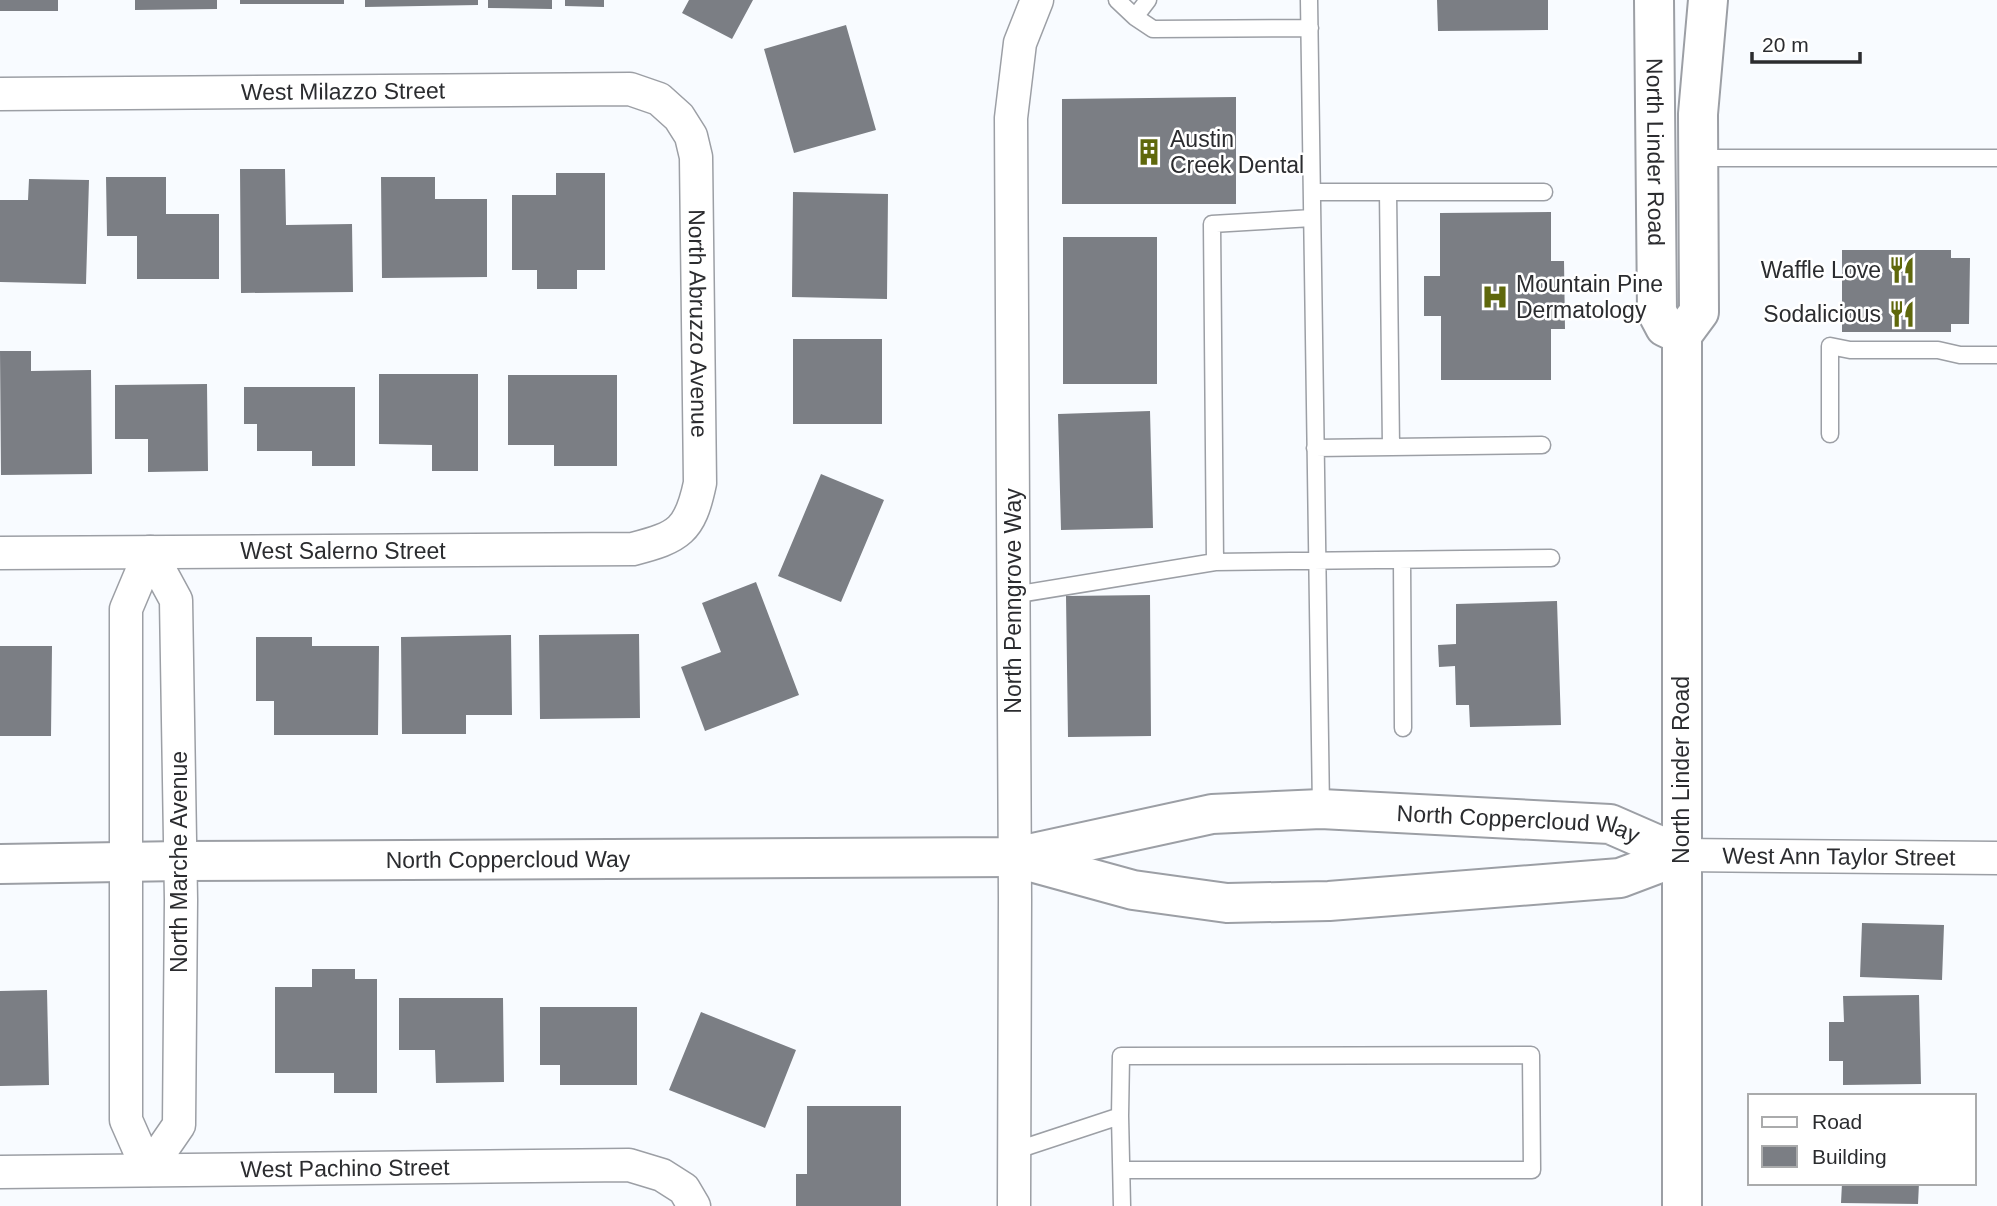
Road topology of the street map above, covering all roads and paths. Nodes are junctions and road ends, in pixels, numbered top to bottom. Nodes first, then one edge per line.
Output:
1 (1037, 0) edge
2 (1116, 0) edge
3 (1148, 0) edge
4 (1309, 0) edge
5 (1654, 0) edge
6 (1708, 0) edge
7 (1135, 17) junction
8 (1310, 28) junction
9 (0, 94) edge
10 (679, 117) joint
11 (1699, 158) junction
12 (1997, 158) edge
13 (1311, 192) junction
14 (1388, 192) junction
15 (1544, 192) dead end
16 (1312, 218) junction
17 (1682, 335) junction
18 (1997, 355) edge
19 (1830, 434) dead end
20 (1542, 445) dead end
21 (1391, 447) junction
22 (1315, 448) junction
23 (682, 529) joint
24 (150, 552) junction
25 (0, 554) edge
26 (1550, 558) dead end
27 (1402, 560) junction
28 (1215, 562) junction
29 (1317, 562) junction
30 (1013, 595) junction
31 (1403, 728) dead end
32 (1321, 809) junction
33 (1681, 855) junction
34 (1015, 857) junction
35 (1997, 858) edge
36 (181, 861) junction
37 (128, 862) junction
38 (0, 864) edge
39 (1120, 1116) junction
40 (1014, 1151) junction
41 (148, 1170) junction
42 (1122, 1170) junction
43 (0, 1172) edge
44 (689, 1198) edge
45 (1014, 1206) edge
46 (1122, 1206) edge
47 (1682, 1206) edge

1 - 30 street, North Penngrove Way
2 - 7 lane
3 - 7 lane
4 - 8 lane
5 - 17 street, North Linder Road
6 - 11 street, North Linder Road
7 - 8 lane
8 - 13 lane
9 - 10 street, West Milazzo Street
10 - 23 street, North Abruzzo Avenue
11 - 12 lane
11 - 17 street, North Linder Road
13 - 14 lane
13 - 16 lane
14 - 15 lane
14 - 21 lane
16 - 22 lane
16 - 28 lane
17 - 33 street, North Linder Road
18 - 19 lane
20 - 21 lane
21 - 22 lane
22 - 29 lane
23 - 24 street, West Salerno Street
24 - 25 street, West Salerno Street
24 - 36 street, North Marche Avenue
24 - 37 street
26 - 27 lane
27 - 29 lane
27 - 31 lane
28 - 29 lane
28 - 30 lane
29 - 32 lane
30 - 34 street, North Penngrove Way
32 - 33 street, North Coppercloud Way
32 - 34 street, North Coppercloud Way
33 - 34 street, North Coppercloud Way
33 - 35 street, West Ann Taylor Street
33 - 47 street, North Linder Road
34 - 36 street, North Coppercloud Way
34 - 40 street, North Penngrove Way
36 - 37 street, North Coppercloud Way
36 - 41 street, North Marche Avenue
37 - 38 street, North Coppercloud Way
37 - 41 street
39 - 40 lane
39 - 42 lane
39 - 42 lane
40 - 45 street, North Penngrove Way
41 - 43 street, West Pachino Street
41 - 44 street, West Pachino Street
42 - 46 lane

